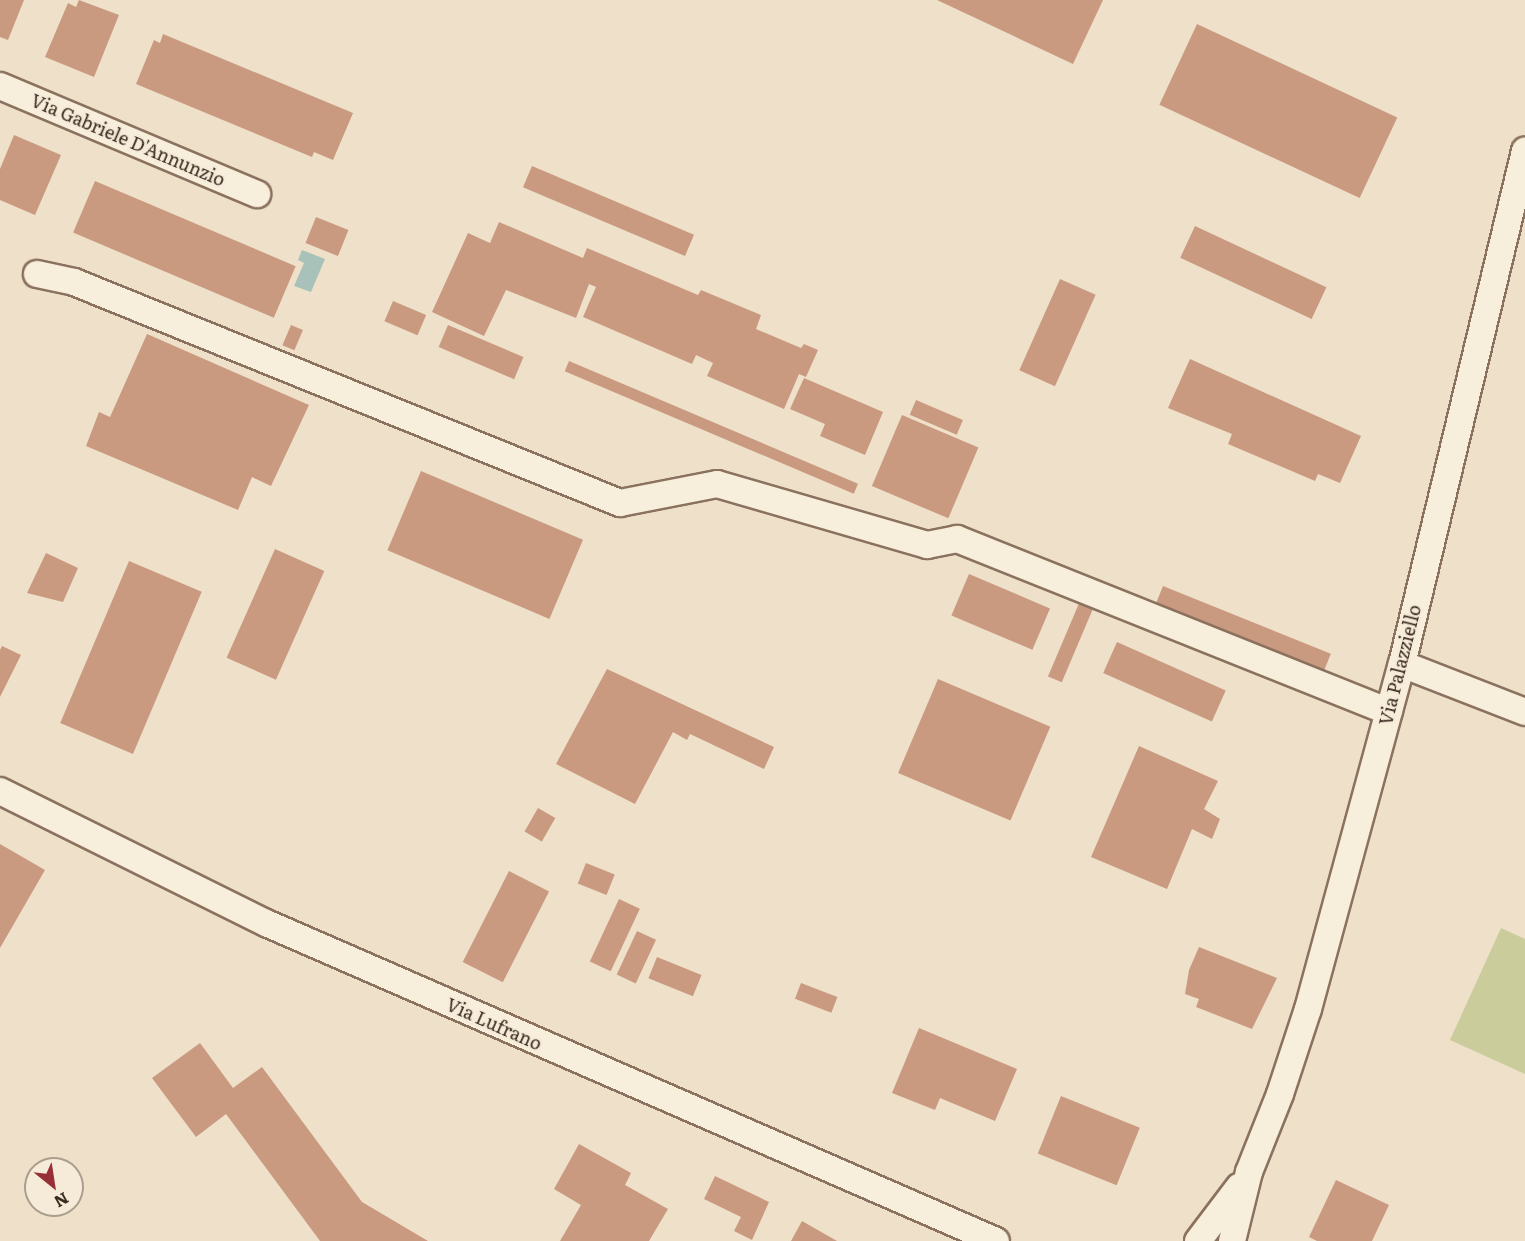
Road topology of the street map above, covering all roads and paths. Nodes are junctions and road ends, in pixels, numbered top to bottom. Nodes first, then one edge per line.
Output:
1 (0, 86) edge
2 (1525, 151) edge
3 (256, 194) dead end
4 (37, 274) dead end
5 (1402, 664) junction
6 (1389, 712) junction
7 (1525, 712) edge
8 (0, 791) edge
9 (1249, 1172) junction
10 (996, 1241) edge
11 (1198, 1241) edge
12 (1232, 1241) edge

1 - 3 street, Via Gabriele D'Annunzio
2 - 5 street, Via Palazziello
4 - 6 street
5 - 6 street, Via Palazziello
5 - 7 street
6 - 9 street, Via Palazziello
8 - 10 street, Via Lufrano
9 - 11 street, Via Palazziello
9 - 12 street, Via Palazziello

